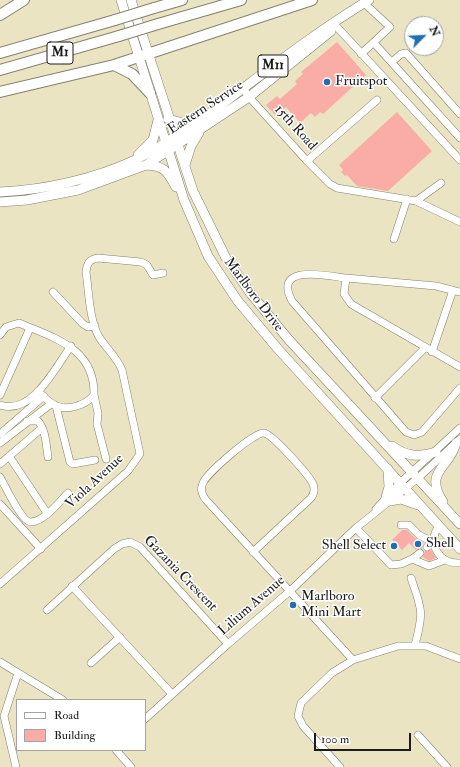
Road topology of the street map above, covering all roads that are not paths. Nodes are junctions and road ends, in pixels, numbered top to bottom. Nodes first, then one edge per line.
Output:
1 (24, 0) edge
2 (121, 0) edge
3 (131, 0) edge
4 (182, 0) edge
5 (241, 0) edge
6 (312, 0) edge
7 (367, 2) edge
8 (351, 12) junction
9 (0, 15) edge
10 (336, 26) junction
11 (374, 43) junction
12 (0, 53) edge
13 (361, 54) junction
14 (143, 56) junction
15 (392, 62) junction
16 (114, 65) junction
17 (0, 70) edge
18 (243, 88) junction
19 (0, 92) edge
20 (150, 93) junction
21 (250, 98) junction
22 (377, 100) dead end
23 (460, 114) edge
24 (158, 119) junction
25 (168, 119) junction
26 (200, 125) junction
27 (460, 138) edge
28 (176, 139) junction
29 (167, 146) junction
30 (133, 160) junction
31 (460, 160) edge
32 (307, 161) junction
33 (146, 165) junction
34 (184, 165) junction
35 (441, 183) dead end
36 (0, 192) edge
37 (407, 199) junction
38 (184, 200) junction
39 (416, 201) junction
40 (0, 202) edge
41 (460, 222) edge
42 (394, 239) dead end
43 (163, 272) dead end
44 (346, 278) junction
45 (456, 291) edge
46 (53, 292) dead end
47 (95, 326) junction
48 (30, 328) junction
49 (0, 335) edge
50 (71, 346) junction
51 (425, 348) junction
52 (432, 352) junction
53 (460, 367) edge
54 (460, 388) edge
55 (41, 394) junction
56 (0, 395) edge
57 (94, 396) junction
58 (375, 398) junction
59 (0, 405) edge
60 (54, 405) junction
61 (27, 421) junction
62 (42, 428) junction
63 (460, 428) edge
64 (0, 434) edge
65 (378, 436) junction
66 (458, 441) edge
67 (0, 443) edge
68 (436, 452) junction
69 (9, 456) junction
70 (48, 457) dead end
71 (106, 459) dead end
72 (95, 460) dead end
73 (0, 464) edge
74 (388, 469) junction
75 (0, 476) edge
76 (414, 476) junction
77 (403, 486) junction
78 (68, 493) dead end
79 (388, 499) junction
80 (0, 504) edge
81 (423, 508) junction
82 (47, 513) junction
83 (453, 516) junction
84 (460, 524) edge
85 (401, 525) dead end
86 (439, 526) junction
87 (356, 528) junction
88 (430, 545) junction
89 (41, 549) junction
90 (460, 549) edge
91 (253, 552) junction
92 (420, 553) dead end
93 (412, 560) junction
94 (445, 560) junction
95 (460, 563) edge
96 (411, 578) dead end
97 (0, 584) edge
98 (72, 586) junction
99 (290, 591) junction
100 (47, 610) dead end
101 (120, 637) junction
102 (228, 644) junction
103 (415, 645) junction
104 (460, 659) edge
105 (353, 660) junction
106 (0, 662) edge
107 (91, 663) dead end
108 (18, 673) junction
109 (172, 694) junction
110 (61, 699) edge
111 (146, 719) edge
112 (418, 735) dead end
113 (117, 751) edge
114 (16, 767) edge
115 (131, 767) edge
116 (340, 767) edge
117 (447, 767) edge

1 - 9 highway
2 - 14 main road, Marlboro Drive
3 - 14 main road, Marlboro Drive
4 - 12 highway, M1, bridge
5 - 17 highway, M1, bridge
6 - 14 highway
7 - 8 main road, Eastern Service / M11
7 - 11 street
8 - 10 main road, Eastern Service / M11
8 - 18 main road, Eastern Service / M11
10 - 13 street
10 - 21 main road, Eastern Service / M11
11 - 13 street
11 - 15 street
13 - 31 street
14 - 16 highway
14 - 20 main road, Marlboro Drive
14 - 25 main road, Marlboro Drive
15 - 23 street
15 - 27 street
16 - 19 highway
16 - 20 highway
18 - 21 street, 15th Road
18 - 26 main road, Eastern Service / M11
20 - 24 main road, Marlboro Drive
21 - 26 main road, Eastern Service / M11
21 - 32 street, 15th Road
22 - 32 street
24 - 29 main road, Marlboro Drive
24 - 30 main road
25 - 26 main road
25 - 28 main road, Marlboro Drive
26 - 28 main road, Eastern Service / M11
26 - 34 main road
28 - 29 main road, Eastern Service / M11
28 - 34 main road, Marlboro Drive
29 - 30 main road, M11
29 - 33 main road, M11
29 - 38 main road, Marlboro Drive
30 - 36 main road, M11
32 - 37 street, 15th Road
33 - 38 main road
33 - 40 main road, M11
34 - 65 main road, Marlboro Drive
35 - 39 street
37 - 39 street
37 - 42 street
38 - 74 main road, Marlboro Drive
39 - 41 street
43 - 47 street, Viola Avenue
44 - 45 street
44 - 51 street
44 - 58 street
45 - 52 street
46 - 47 street
47 - 89 street, Viola Avenue
48 - 49 street
48 - 50 street
48 - 56 street
50 - 55 street
50 - 57 street
51 - 52 street
51 - 58 street
52 - 53 street
54 - 58 street
55 - 59 street
55 - 60 street
55 - 64 street
57 - 60 street
57 - 71 street
60 - 61 street
60 - 72 street
61 - 62 street
61 - 67 street
62 - 69 street
62 - 70 street
63 - 68 street
65 - 68 main road
65 - 76 main road, Marlboro Drive
66 - 76 street
66 - 83 main road
68 - 76 street
69 - 73 street
69 - 82 street
74 - 77 main road, Marlboro Drive
74 - 79 main road
75 - 82 street
76 - 77 street, Lilium Avenue
76 - 83 main road, Marlboro Drive
77 - 79 street, Lilium Avenue
77 - 81 main road, Marlboro Drive
78 - 82 street
79 - 81 main road
79 - 87 street, Lilium Avenue
80 - 89 street
81 - 86 main road, Marlboro Drive
83 - 84 main road, Marlboro Drive
85 - 88 street
86 - 88 street
86 - 90 main road, Marlboro Drive
87 - 93 street
87 - 99 street, Lilium Avenue
88 - 94 street
89 - 97 street, Viola Avenue
91 - 91 street
91 - 99 street
92 - 93 street
93 - 94 street
94 - 95 street
96 - 103 street
98 - 100 street, Gazania Crescent
98 - 101 street
98 - 102 street, Gazania Crescent
99 - 102 street, Lilium Avenue
99 - 105 street
101 - 107 street
101 - 109 street
102 - 109 street, Lilium Avenue
103 - 104 street
103 - 105 street
105 - 116 street
106 - 108 street
108 - 110 street
108 - 114 street
109 - 111 street, Lilium Avenue
112 - 117 street
113 - 115 street

